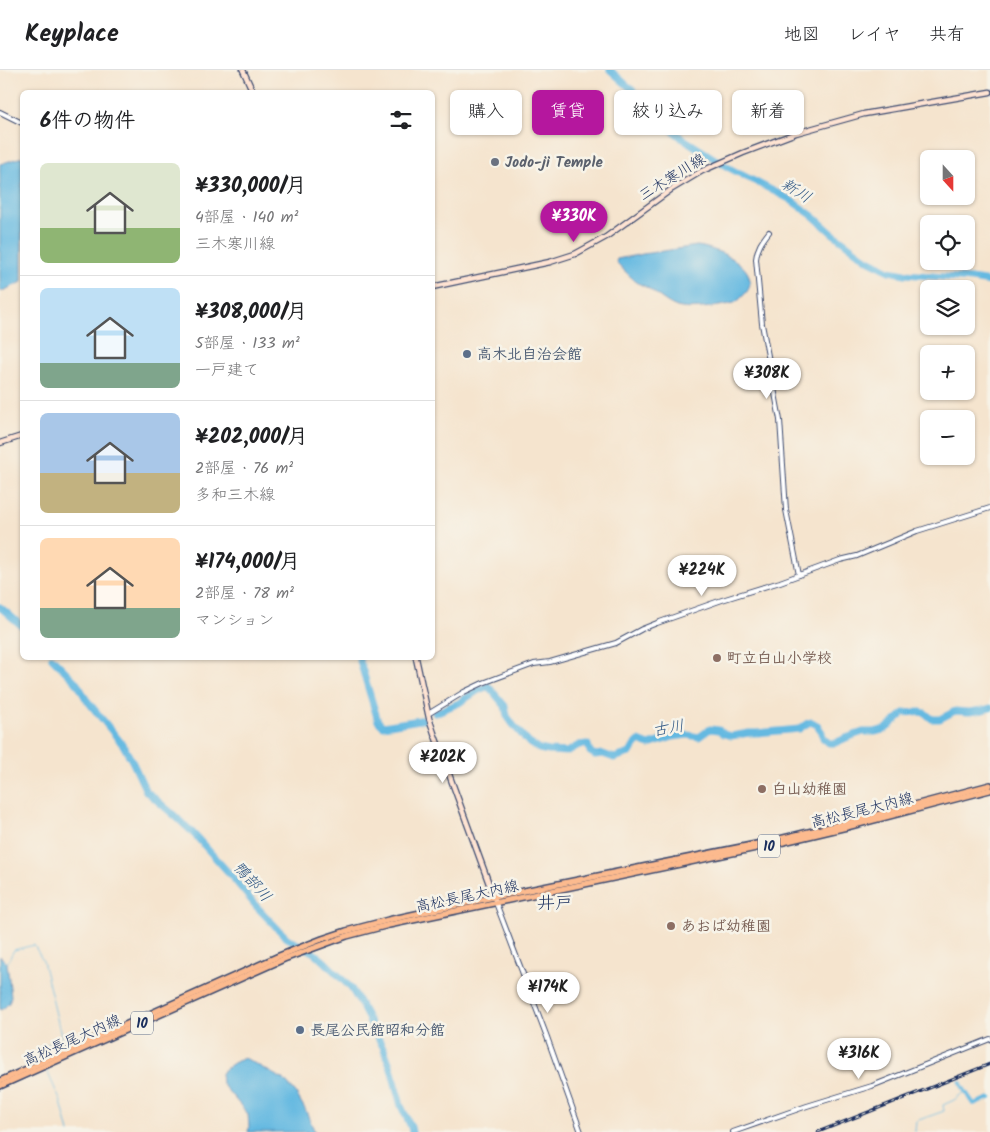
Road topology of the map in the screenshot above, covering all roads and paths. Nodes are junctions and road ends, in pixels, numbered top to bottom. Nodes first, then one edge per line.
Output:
1 (243, 70) edge
2 (252, 90) edge
3 (990, 92) edge
4 (0, 112) edge
5 (20, 122) edge
6 (769, 232) dead end
7 (435, 286) edge
8 (20, 437) edge
9 (0, 442) edge
10 (990, 508) edge
11 (799, 575) junction
12 (416, 660) edge
13 (428, 714) junction
14 (990, 785) edge
15 (990, 790) edge
16 (495, 900) junction
17 (282, 957) junction
18 (990, 1039) edge
19 (0, 1081) edge
20 (0, 1086) edge
21 (581, 1132) edge
22 (733, 1132) edge

1 - 2 main road
3 - 7 main road, 三木寒川線
4 - 5 street
6 - 11 street
8 - 9 main road
10 - 11 street
11 - 13 street
12 - 13 main road
13 - 16 main road
14 - 16 main road, 高松長尾大内線 / 10
15 - 16 main road, 高松長尾大内線 / 10
16 - 17 main road, 高松長尾大内線 / 10
16 - 21 street
17 - 19 main road, 高松長尾大内線 / 10
17 - 20 main road, 高松長尾大内線 / 10
18 - 22 street

